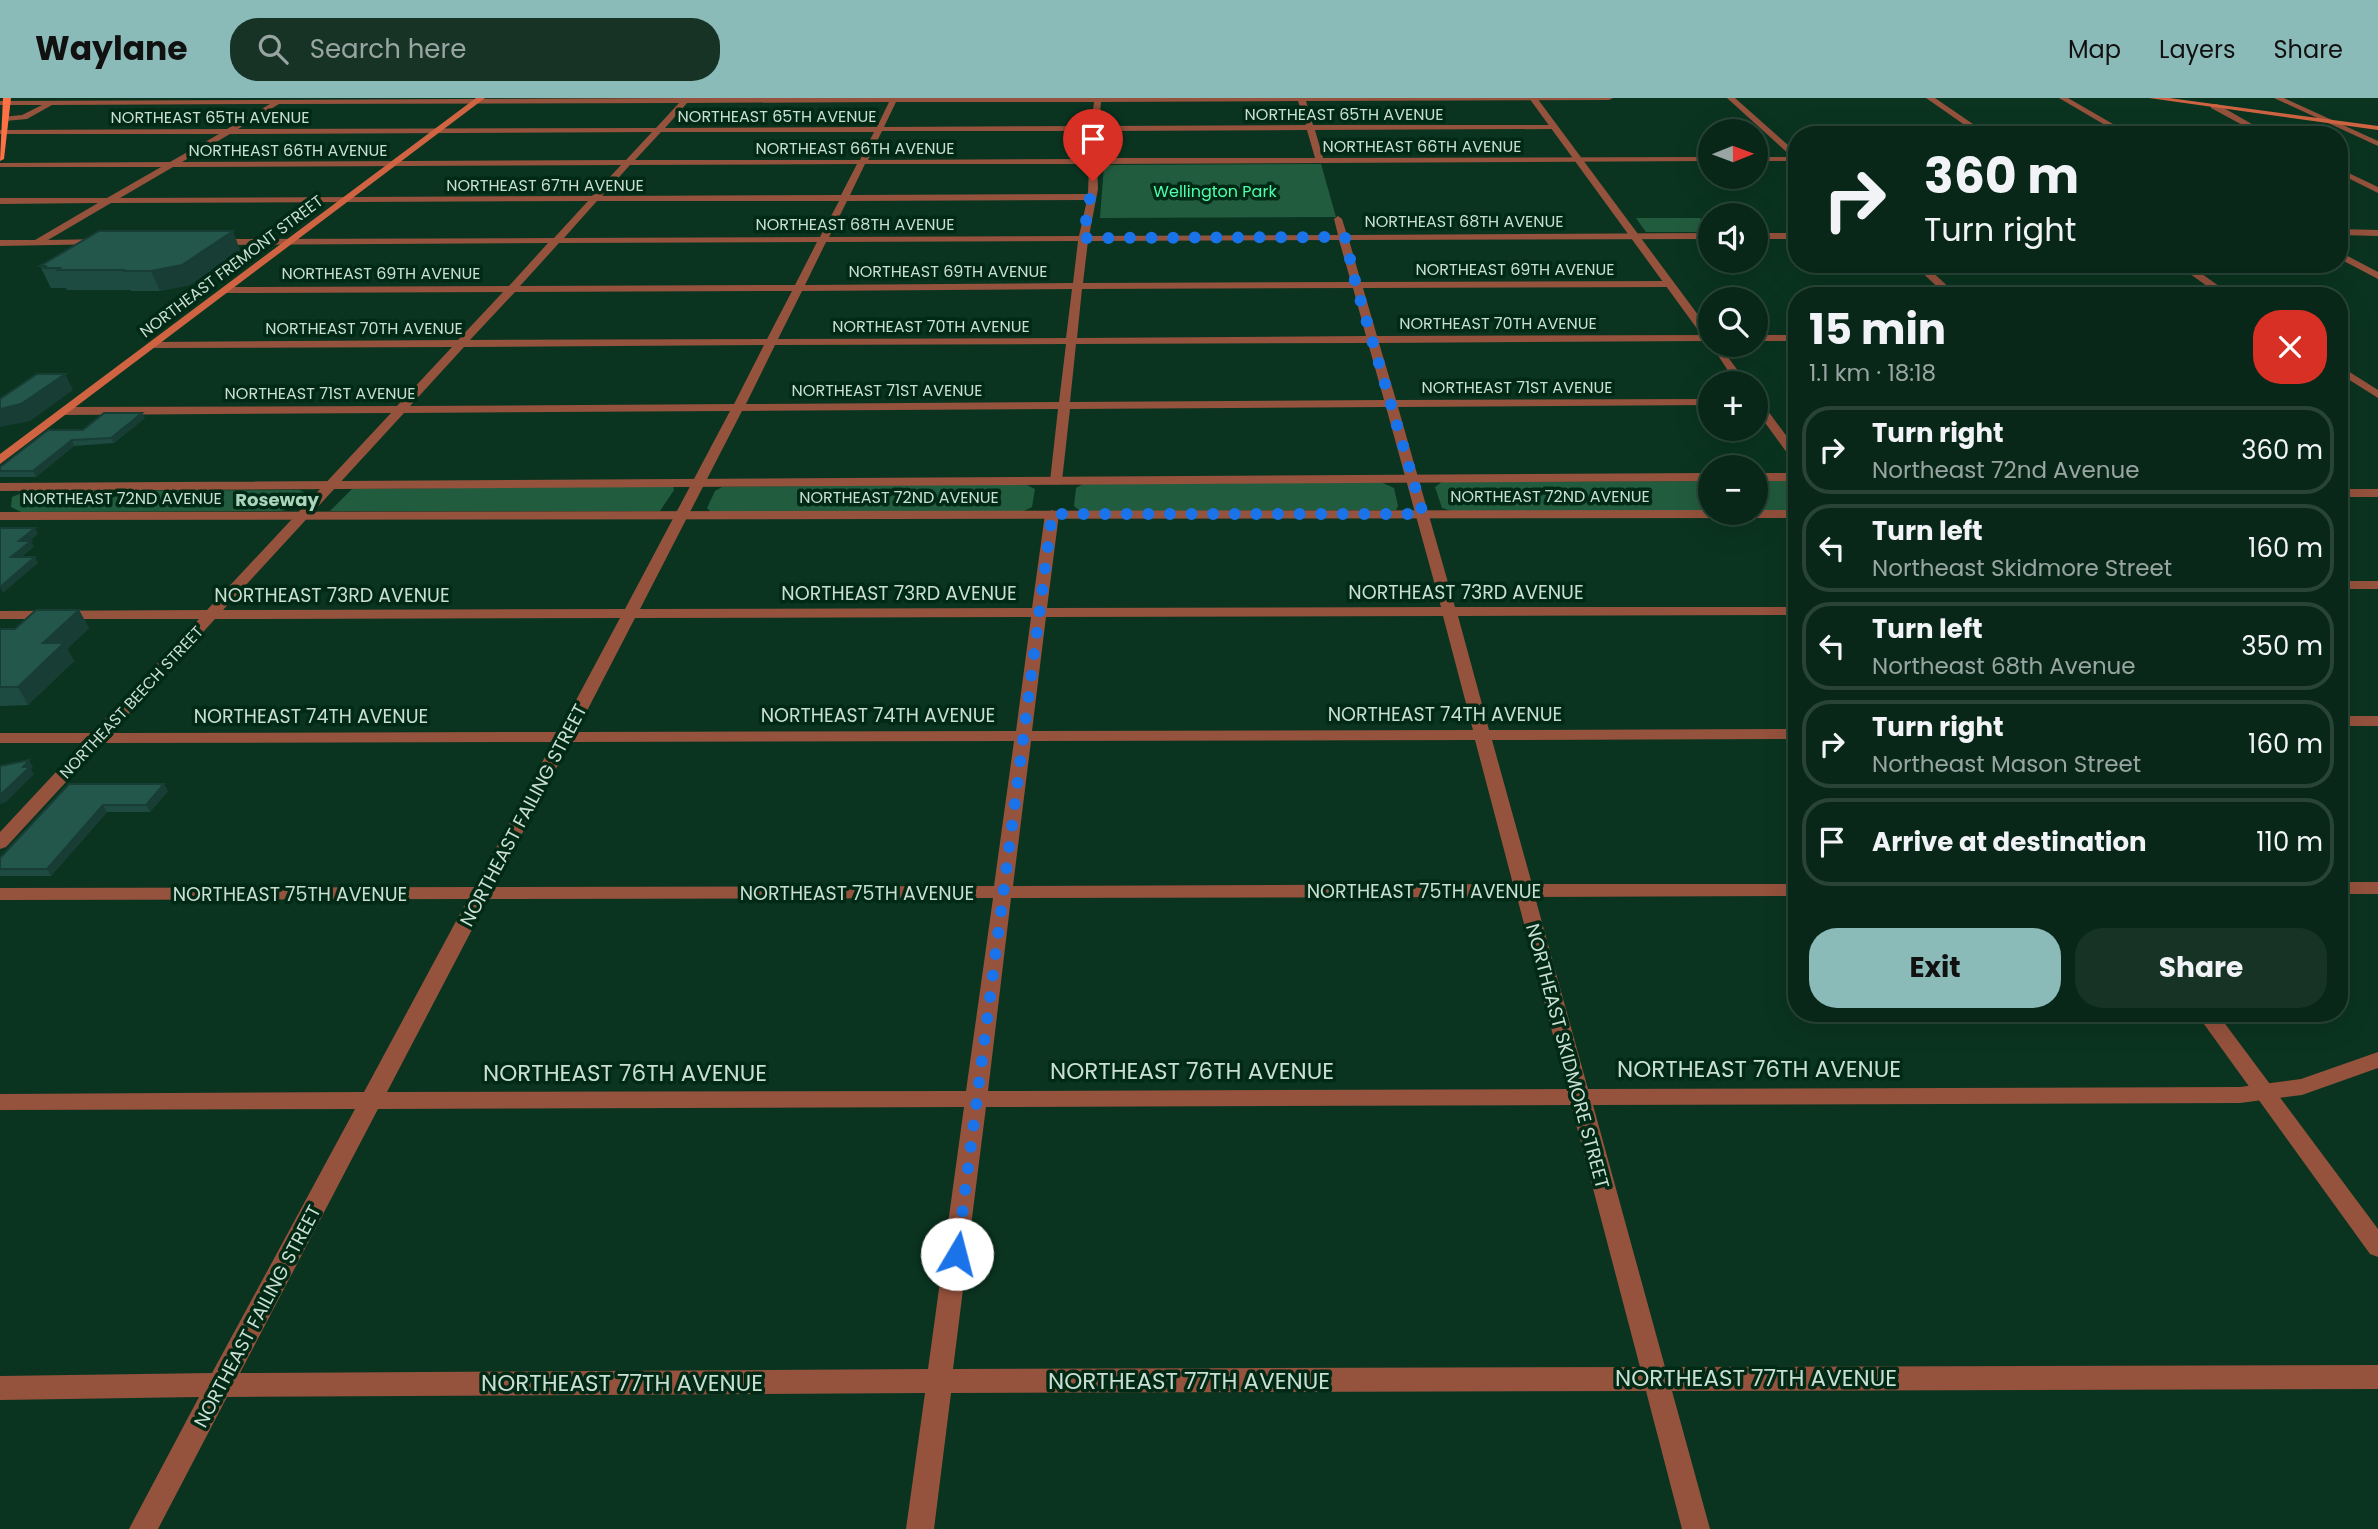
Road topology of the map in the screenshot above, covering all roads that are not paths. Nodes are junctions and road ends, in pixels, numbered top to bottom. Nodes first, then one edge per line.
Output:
1 (64, 98) edge
2 (1533, 98) edge
3 (1609, 98) edge
4 (1731, 98) edge
5 (1930, 98) edge
6 (2063, 98) edge
7 (2153, 98) edge
8 (2278, 98) edge
9 (895, 99) edge
10 (1098, 99) edge
11 (1301, 99) edge
12 (283, 100) edge
13 (478, 100) edge
14 (687, 100) edge
15 (4, 101) edge
16 (54, 103) junction
17 (2214, 106) junction
18 (5, 119) junction
19 (2329, 122) junction
20 (1972, 126) edge
21 (2112, 126) edge
22 (2251, 126) edge
23 (2338, 126) edge
24 (1554, 127) junction
25 (1310, 128) junction
26 (2378, 128) edge
27 (879, 129) junction
28 (1096, 129) junction
29 (658, 130) junction
30 (228, 131) junction
31 (438, 131) junction
32 (2348, 131) edge
33 (1, 133) edge
34 (2378, 144) edge
35 (1788, 150) edge
36 (1788, 158) edge
37 (0, 159) edge
38 (1698, 159) edge
39 (1768, 159) edge
40 (1320, 160) junction
41 (1578, 160) junction
42 (1093, 161) junction
43 (863, 162) junction
44 (394, 163) junction
45 (628, 163) junction
46 (172, 164) junction
47 (0, 165) edge
48 (2348, 175) edge
49 (2378, 190) edge
50 (1091, 197) junction
51 (844, 198) junction
52 (596, 199) junction
53 (345, 200) junction
54 (0, 201) edge
55 (108, 201) junction
56 (1338, 219) dead end
57 (2348, 232) edge
58 (2378, 233) edge
59 (1698, 236) edge
60 (1768, 236) edge
61 (1788, 236) edge
62 (1345, 237) junction
63 (1634, 237) junction
64 (1083, 238) junction
65 (558, 240) junction
66 (824, 240) junction
67 (115, 242) edge
68 (210, 242) edge
69 (289, 242) junction
70 (0, 243) edge
71 (36, 243) junction
72 (2348, 259) edge
73 (1927, 273) edge
74 (2194, 273) edge
75 (2378, 276) edge
76 (1669, 284) junction
77 (1356, 285) junction
78 (1078, 286) junction
79 (1943, 287) edge
80 (2215, 287) edge
81 (799, 288) junction
82 (513, 289) junction
83 (226, 290) junction
84 (1698, 322) edge
85 (1698, 338) edge
86 (1768, 338) edge
87 (1788, 338) edge
88 (1372, 340) junction
89 (1072, 341) junction
90 (771, 342) junction
91 (462, 344) junction
92 (152, 345) junction
93 (2348, 374) edge
94 (2378, 395) edge
95 (1698, 402) edge
96 (1390, 404) junction
97 (1065, 405) junction
98 (738, 407) junction
99 (402, 408) junction
100 (65, 411) junction
101 (1768, 418) edge
102 (1788, 446) edge
103 (0, 460) edge
104 (1698, 477) edge
105 (1768, 477) edge
106 (1788, 477) edge
107 (1413, 479) junction
108 (1056, 481) junction
109 (700, 482) junction
110 (333, 485) junction
111 (0, 487) edge
112 (16, 487) junction
113 (2348, 493) edge
114 (2378, 493) edge
115 (1052, 514) junction
116 (1423, 514) junction
117 (1788, 514) edge
118 (305, 515) junction
119 (683, 515) junction
120 (3, 516) edge
121 (2348, 584) edge
122 (2378, 585) edge
123 (1788, 611) edge
124 (1040, 612) junction
125 (1448, 612) junction
126 (629, 613) junction
127 (213, 614) junction
128 (0, 615) edge
129 (2348, 721) edge
130 (2378, 721) edge
131 (1788, 734) edge
132 (1482, 735) junction
133 (565, 736) junction
134 (1024, 736) junction
135 (96, 737) junction
136 (0, 738) edge
137 (0, 843) edge
138 (2348, 888) edge
139 (2378, 888) edge
140 (1788, 890) edge
141 (1524, 891) junction
142 (1003, 892) junction
143 (481, 893) junction
144 (0, 894) edge
145 (2213, 1022) edge
146 (2378, 1060) edge
147 (2265, 1093) junction
148 (1578, 1096) junction
149 (978, 1098) junction
150 (373, 1100) junction
151 (0, 1102) edge
152 (2378, 1247) edge
153 (2378, 1377) edge
154 (1654, 1378) junction
155 (940, 1382) junction
156 (219, 1387) junction
157 (0, 1388) edge
158 (143, 1529) edge
159 (920, 1529) edge
160 (1696, 1529) edge

1 - 16 street
2 - 3 street
2 - 11 street
2 - 24 street
4 - 35 street
5 - 20 street
6 - 21 street
7 - 17 main road
8 - 19 street
9 - 10 street
9 - 14 street
9 - 27 street, NORTHEAST FAILING STREET
10 - 11 street
10 - 28 street
11 - 25 street
12 - 13 street
12 - 16 street
12 - 30 street
13 - 14 street
13 - 31 main road, NORTHEAST FREMONT STREET
14 - 29 street, NORTHEAST BEECH STREET
15 - 16 street
15 - 18 main road
16 - 18 street
17 - 19 main road
17 - 22 street
18 - 33 main road
19 - 23 street
19 - 26 main road
24 - 25 street, NORTHEAST 65TH AVENUE
24 - 41 street
25 - 28 street, NORTHEAST 65TH AVENUE
25 - 40 street
27 - 28 street, NORTHEAST 65TH AVENUE
27 - 29 street, NORTHEAST 65TH AVENUE
27 - 43 street, NORTHEAST FAILING STREET
28 - 42 street
29 - 31 street, NORTHEAST 65TH AVENUE
29 - 45 street, NORTHEAST BEECH STREET
30 - 31 street, NORTHEAST 65TH AVENUE
30 - 33 street, NORTHEAST 65TH AVENUE
30 - 46 street
31 - 44 main road, NORTHEAST FREMONT STREET
32 - 34 street
33 - 37 main road
36 - 39 street
38 - 41 street, NORTHEAST 66TH AVENUE
40 - 41 street, NORTHEAST 66TH AVENUE
40 - 42 street, NORTHEAST 66TH AVENUE
41 - 63 street
42 - 43 street, NORTHEAST 66TH AVENUE
42 - 50 street
43 - 45 street, NORTHEAST 66TH AVENUE
43 - 51 street, NORTHEAST FAILING STREET
44 - 45 street, NORTHEAST 66TH AVENUE
44 - 46 street, NORTHEAST 66TH AVENUE
44 - 53 main road, NORTHEAST FREMONT STREET
45 - 52 street, NORTHEAST BEECH STREET
46 - 47 street, NORTHEAST 66TH AVENUE
46 - 55 street
48 - 49 street
50 - 51 street, NORTHEAST 67TH AVENUE
50 - 64 street
51 - 52 street, NORTHEAST 67TH AVENUE
51 - 66 street, NORTHEAST FAILING STREET
52 - 53 street, NORTHEAST 67TH AVENUE
52 - 65 street, NORTHEAST BEECH STREET
53 - 55 street, NORTHEAST 67TH AVENUE
53 - 69 main road, NORTHEAST FREMONT STREET
54 - 55 street, NORTHEAST 67TH AVENUE
55 - 71 street
56 - 62 street, NORTHEAST SKIDMORE STREET
57 - 58 street
59 - 63 street, NORTHEAST 68TH AVENUE
60 - 61 street
62 - 63 street, NORTHEAST 68TH AVENUE
62 - 64 street, NORTHEAST 68TH AVENUE
62 - 77 street, NORTHEAST SKIDMORE STREET
63 - 76 street
64 - 66 street, NORTHEAST 68TH AVENUE
64 - 78 street
65 - 66 street, NORTHEAST 68TH AVENUE
65 - 69 street, NORTHEAST 68TH AVENUE
65 - 82 street, NORTHEAST BEECH STREET
66 - 81 street, NORTHEAST FAILING STREET
67 - 71 street
68 - 69 street, NORTHEAST 68TH AVENUE
69 - 83 main road, NORTHEAST FREMONT STREET
70 - 71 street
72 - 75 street
73 - 79 street
74 - 80 street
76 - 77 street, NORTHEAST 69TH AVENUE
76 - 84 street
77 - 78 street, NORTHEAST 69TH AVENUE
77 - 88 street, NORTHEAST SKIDMORE STREET
78 - 81 street, NORTHEAST 69TH AVENUE
78 - 89 street
81 - 82 street, NORTHEAST 69TH AVENUE
81 - 90 street, NORTHEAST FAILING STREET
82 - 83 street, NORTHEAST 69TH AVENUE
82 - 91 street, NORTHEAST BEECH STREET
83 - 92 main road, NORTHEAST FREMONT STREET
85 - 88 street, NORTHEAST 70TH AVENUE
86 - 87 street
88 - 89 street, NORTHEAST 70TH AVENUE
88 - 96 street, NORTHEAST SKIDMORE STREET
89 - 90 street, NORTHEAST 70TH AVENUE
89 - 97 street
90 - 91 street, NORTHEAST 70TH AVENUE
90 - 98 street, NORTHEAST FAILING STREET
91 - 92 street, NORTHEAST 70TH AVENUE
91 - 99 street, NORTHEAST BEECH STREET
92 - 100 main road, NORTHEAST FREMONT STREET
93 - 94 street
95 - 96 street, NORTHEAST 71ST AVENUE
96 - 97 street, NORTHEAST 71ST AVENUE
96 - 107 street, NORTHEAST SKIDMORE STREET
97 - 98 street, NORTHEAST 71ST AVENUE
97 - 108 street
98 - 99 street, NORTHEAST 71ST AVENUE
98 - 109 street, NORTHEAST FAILING STREET
99 - 100 street, NORTHEAST 71ST AVENUE
99 - 110 street, NORTHEAST BEECH STREET
100 - 103 main road, NORTHEAST FREMONT STREET
101 - 102 street
104 - 107 street, NORTHEAST 72ND AVENUE
105 - 106 street
107 - 108 street, NORTHEAST 72ND AVENUE
107 - 116 street, NORTHEAST SKIDMORE STREET
108 - 109 street, NORTHEAST 72ND AVENUE
109 - 110 street, NORTHEAST 72ND AVENUE
109 - 119 street, NORTHEAST FAILING STREET
110 - 112 street, NORTHEAST 72ND AVENUE
110 - 118 street, NORTHEAST BEECH STREET
111 - 112 street, NORTHEAST 72ND AVENUE
112 - 120 street
113 - 114 street
115 - 116 street, NORTHEAST 72ND AVENUE
115 - 119 street, NORTHEAST 72ND AVENUE
115 - 124 street
116 - 117 street, NORTHEAST 72ND AVENUE
116 - 125 street, NORTHEAST SKIDMORE STREET
118 - 119 street, NORTHEAST 72ND AVENUE
118 - 120 street, NORTHEAST 72ND AVENUE
118 - 127 street, NORTHEAST BEECH STREET
119 - 126 street, NORTHEAST FAILING STREET
121 - 122 street
123 - 125 street, NORTHEAST 73RD AVENUE
124 - 125 street, NORTHEAST 73RD AVENUE
124 - 126 street, NORTHEAST 73RD AVENUE
124 - 134 street
125 - 132 street, NORTHEAST SKIDMORE STREET
126 - 127 street, NORTHEAST 73RD AVENUE
126 - 133 street, NORTHEAST FAILING STREET
127 - 128 street, NORTHEAST 73RD AVENUE
127 - 135 street, NORTHEAST BEECH STREET
129 - 130 street
131 - 132 street, NORTHEAST 74TH AVENUE
132 - 134 street, NORTHEAST 74TH AVENUE
132 - 141 street, NORTHEAST SKIDMORE STREET
133 - 134 street, NORTHEAST 74TH AVENUE
133 - 135 street, NORTHEAST 74TH AVENUE
133 - 143 street, NORTHEAST FAILING STREET
134 - 142 street
135 - 136 street, NORTHEAST 74TH AVENUE
135 - 137 street, NORTHEAST BEECH STREET
138 - 139 street
140 - 141 street, NORTHEAST 75TH AVENUE
141 - 142 street, NORTHEAST 75TH AVENUE
141 - 148 street, NORTHEAST SKIDMORE STREET
142 - 143 street, NORTHEAST 75TH AVENUE
142 - 149 street
143 - 144 street, NORTHEAST 75TH AVENUE
143 - 150 street, NORTHEAST FAILING STREET
145 - 147 street
146 - 147 street, NORTHEAST 76TH AVENUE
147 - 148 street, NORTHEAST 76TH AVENUE
147 - 152 street
148 - 149 street, NORTHEAST 76TH AVENUE
148 - 154 street, NORTHEAST SKIDMORE STREET
149 - 150 street, NORTHEAST 76TH AVENUE
149 - 155 street
150 - 151 street, NORTHEAST 76TH AVENUE
150 - 156 street, NORTHEAST FAILING STREET
153 - 154 street, NORTHEAST 77TH AVENUE
154 - 155 street, NORTHEAST 77TH AVENUE
154 - 160 street, NORTHEAST SKIDMORE STREET
155 - 156 street, NORTHEAST 77TH AVENUE
155 - 159 street
156 - 157 street, NORTHEAST 77TH AVENUE
156 - 158 street, NORTHEAST FAILING STREET

